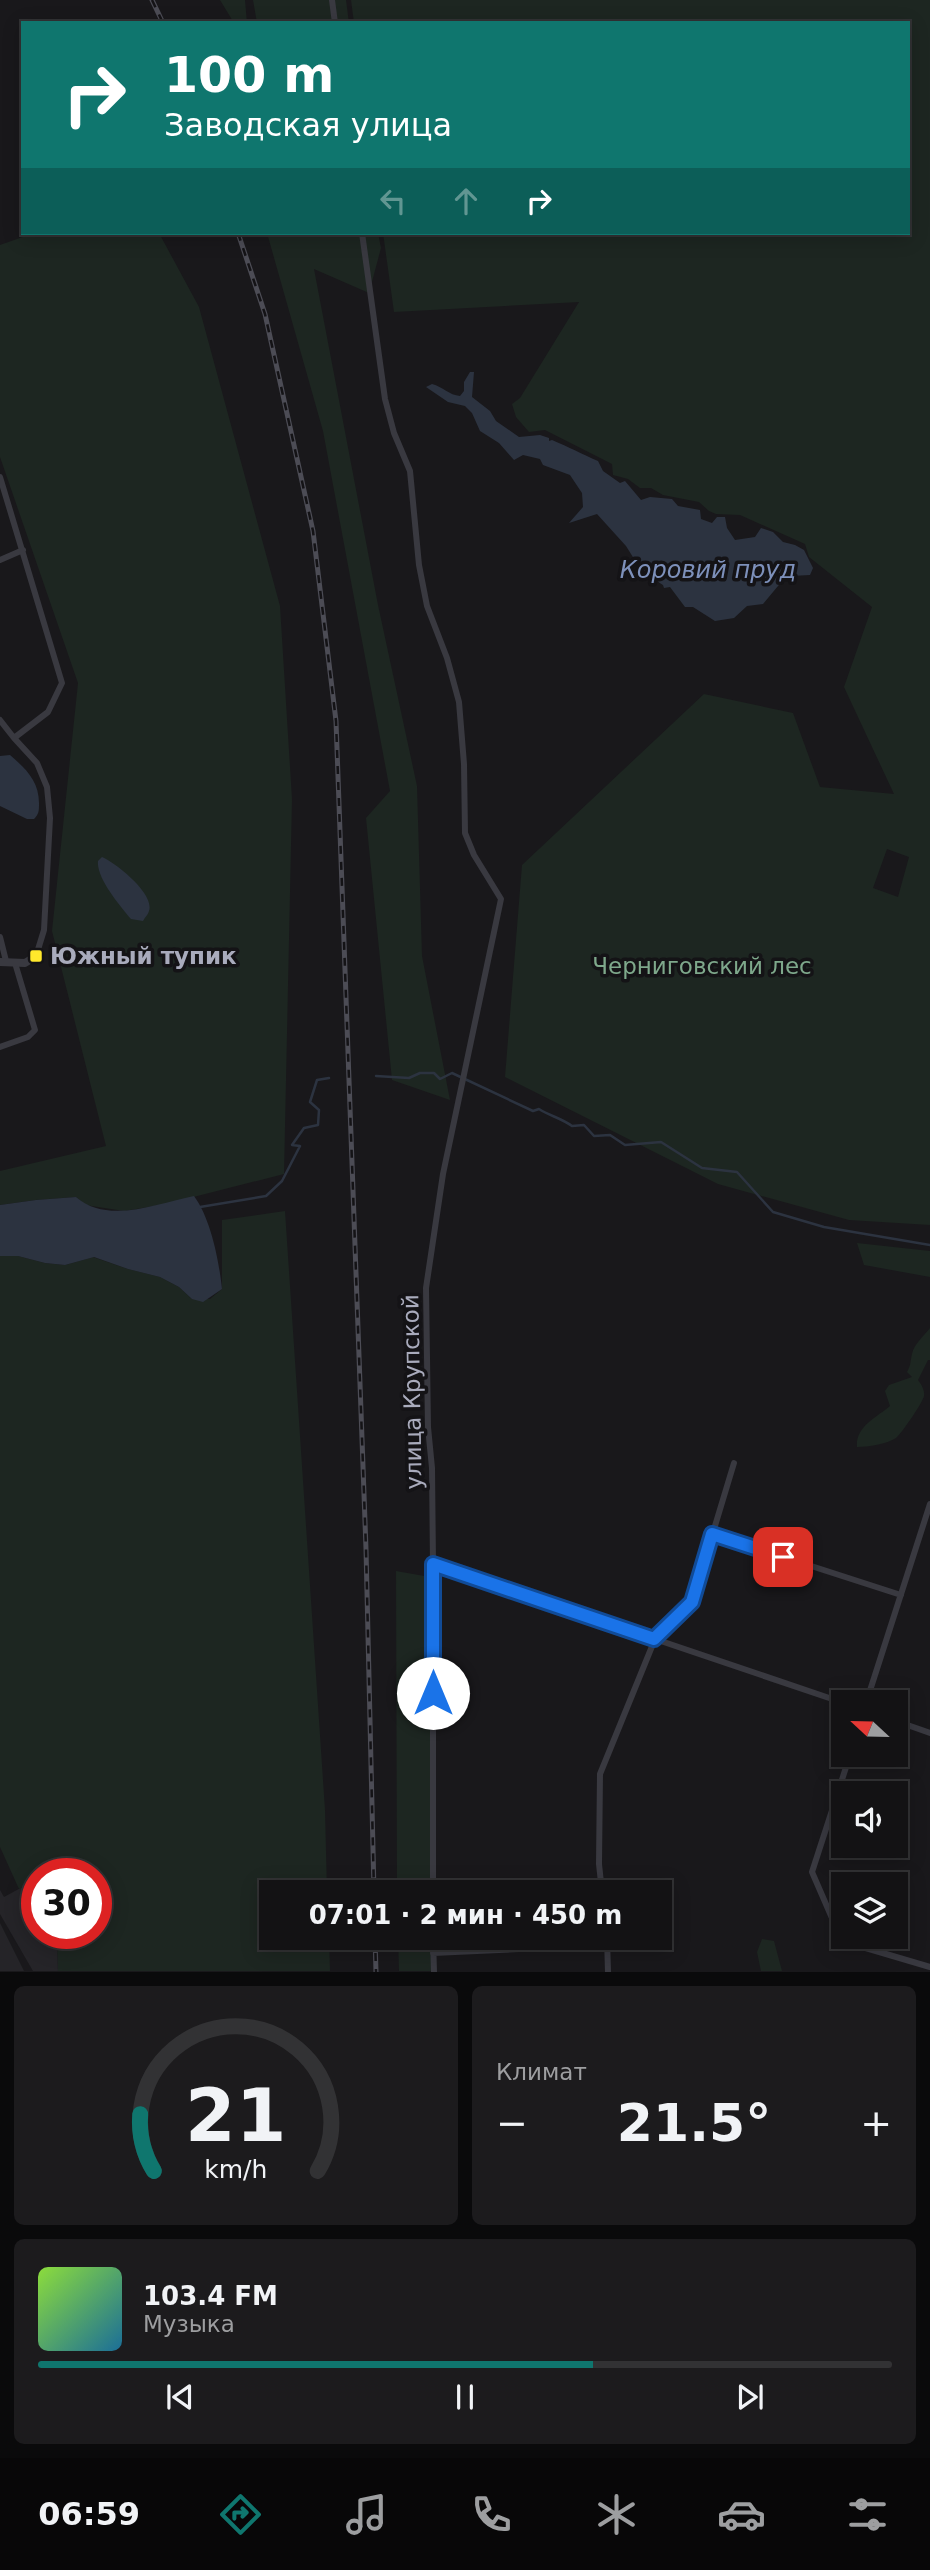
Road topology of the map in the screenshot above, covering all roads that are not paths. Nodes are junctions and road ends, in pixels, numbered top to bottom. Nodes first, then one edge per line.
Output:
1 (332, 0) edge
2 (335, 21) edge
3 (362, 235) edge
4 (0, 477) edge
5 (23, 550) junction
6 (0, 560) edge
7 (0, 720) edge
8 (14, 738) junction
9 (0, 937) edge
10 (36, 956) joint
11 (7, 962) edge
12 (0, 1047) edge
13 (734, 1463) dead end
14 (930, 1504) edge
15 (712, 1534) junction
16 (433, 1564) junction
17 (901, 1595) junction
18 (654, 1639) junction
19 (870, 1690) edge
20 (831, 1699) edge
21 (908, 1725) edge
22 (930, 1733) edge
23 (845, 1768) edge
24 (433, 1880) edge
25 (601, 1880) edge
26 (433, 1950) edge
27 (487, 1950) edge
28 (607, 1950) edge
29 (433, 1954) junction
30 (930, 1967) edge
31 (434, 1972) edge
32 (608, 1972) edge

1 - 2 street
3 - 16 street, улица Крупской
4 - 5 street
5 - 6 street
5 - 8 street
7 - 8 street
8 - 10 street
9 - 11 street
10 - 11 street
11 - 12 street
13 - 15 street
14 - 17 street
15 - 17 street
15 - 18 street
16 - 18 street
16 - 24 street, улица Крупской
17 - 19 street
18 - 20 street
18 - 25 street
21 - 22 street
23 - 30 street
26 - 29 street
27 - 29 street
28 - 32 street
29 - 31 street

